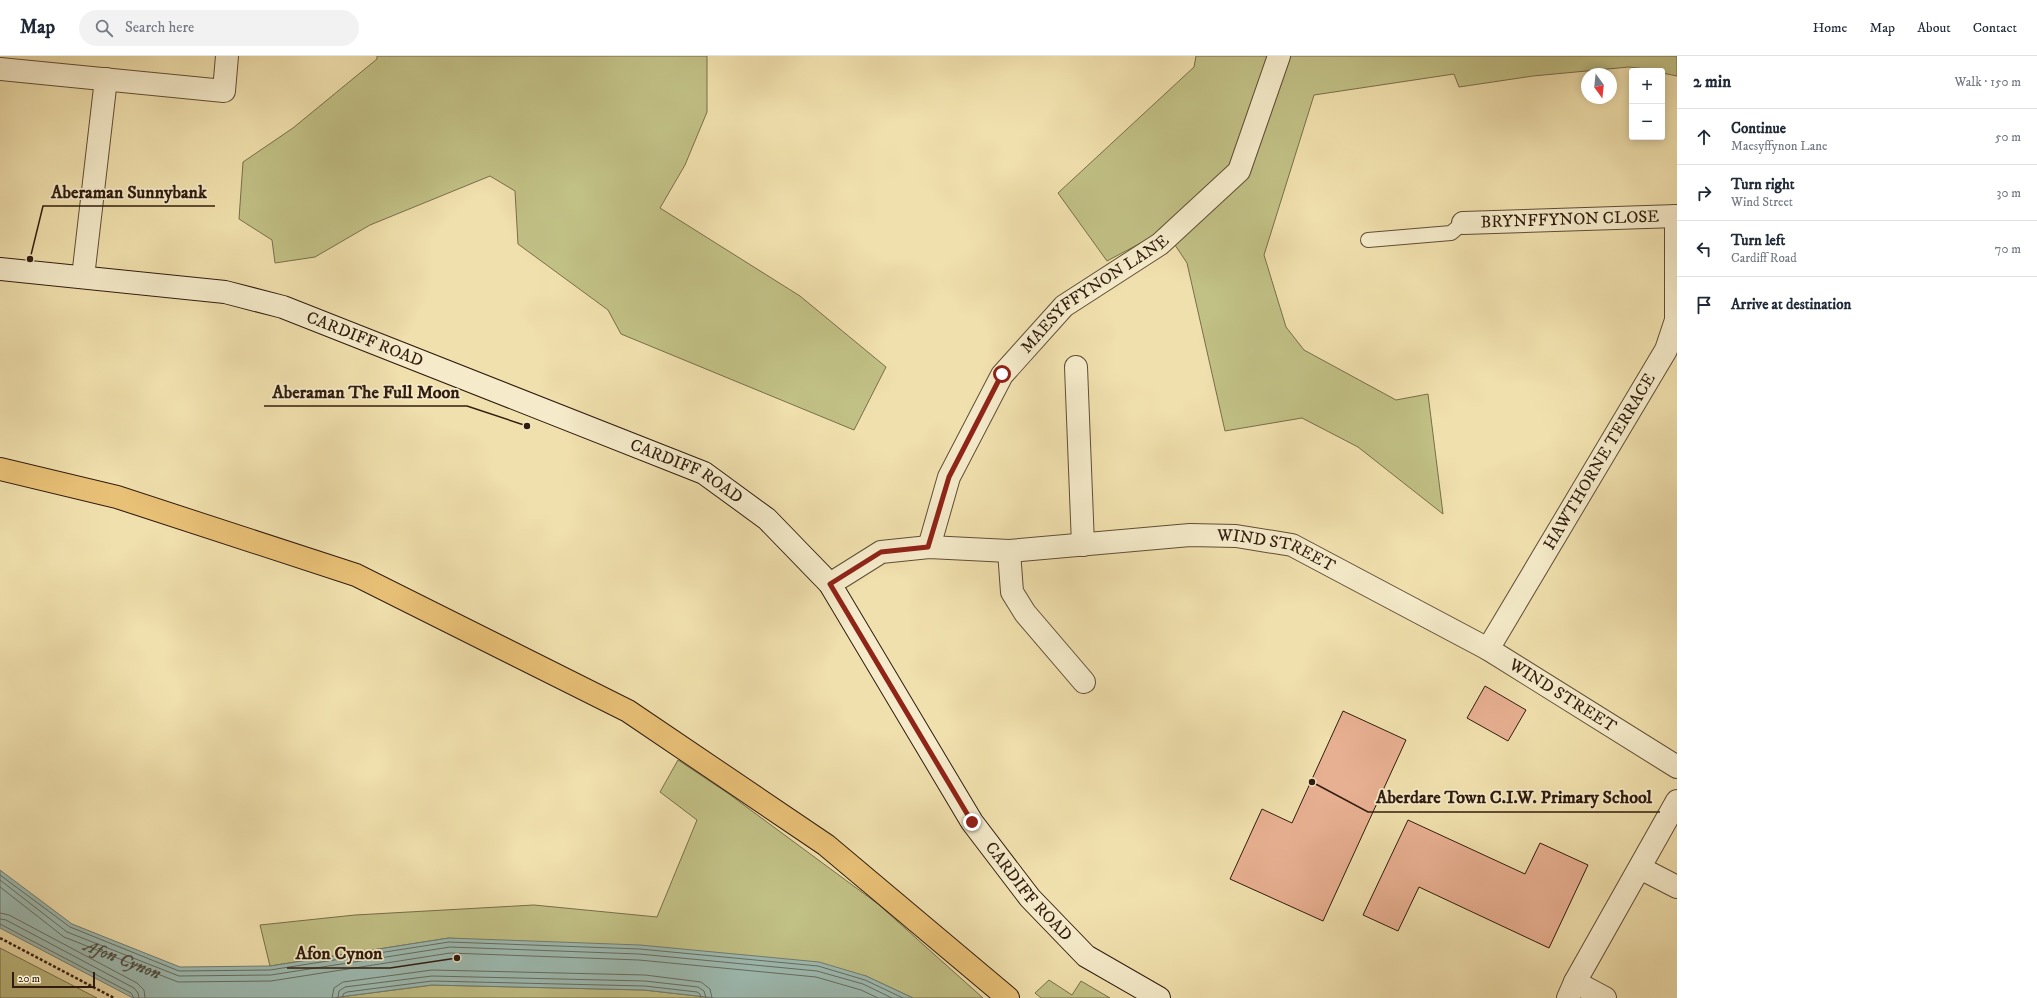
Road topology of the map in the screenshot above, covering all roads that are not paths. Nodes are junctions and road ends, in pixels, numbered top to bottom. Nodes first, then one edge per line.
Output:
1 (227, 56) edge
2 (1279, 56) edge
3 (0, 69) edge
4 (106, 79) junction
5 (1677, 216) edge
6 (1463, 223) joint
7 (1368, 240) dead end
8 (0, 269) edge
9 (83, 277) junction
10 (1076, 367) dead end
11 (0, 469) edge
12 (1083, 545) junction
13 (928, 547) junction
14 (1009, 551) junction
15 (830, 584) junction
16 (1488, 649) junction
17 (1084, 682) dead end
18 (1677, 767) edge
19 (1677, 801) edge
20 (1640, 868) junction
21 (1677, 888) edge
22 (1572, 990) edge
23 (1008, 998) edge
24 (1159, 998) edge
25 (1605, 998) edge

1 - 4 street
2 - 13 street, MAESYFFYNON LANE
3 - 4 street
4 - 9 street
5 - 6 street, BRYNFFYNON CLOSE
5 - 16 street, HAWTHORNE TERRACE
6 - 7 lane
8 - 9 street, CARDIFF ROAD
9 - 15 street, CARDIFF ROAD
10 - 12 street
11 - 23 main road
12 - 14 street, WIND STREET
12 - 16 street, WIND STREET
13 - 14 street, WIND STREET
13 - 15 street, WIND STREET
14 - 17 street
15 - 24 street, CARDIFF ROAD
16 - 18 street, WIND STREET
19 - 20 street
20 - 21 street
20 - 22 street
22 - 25 street

